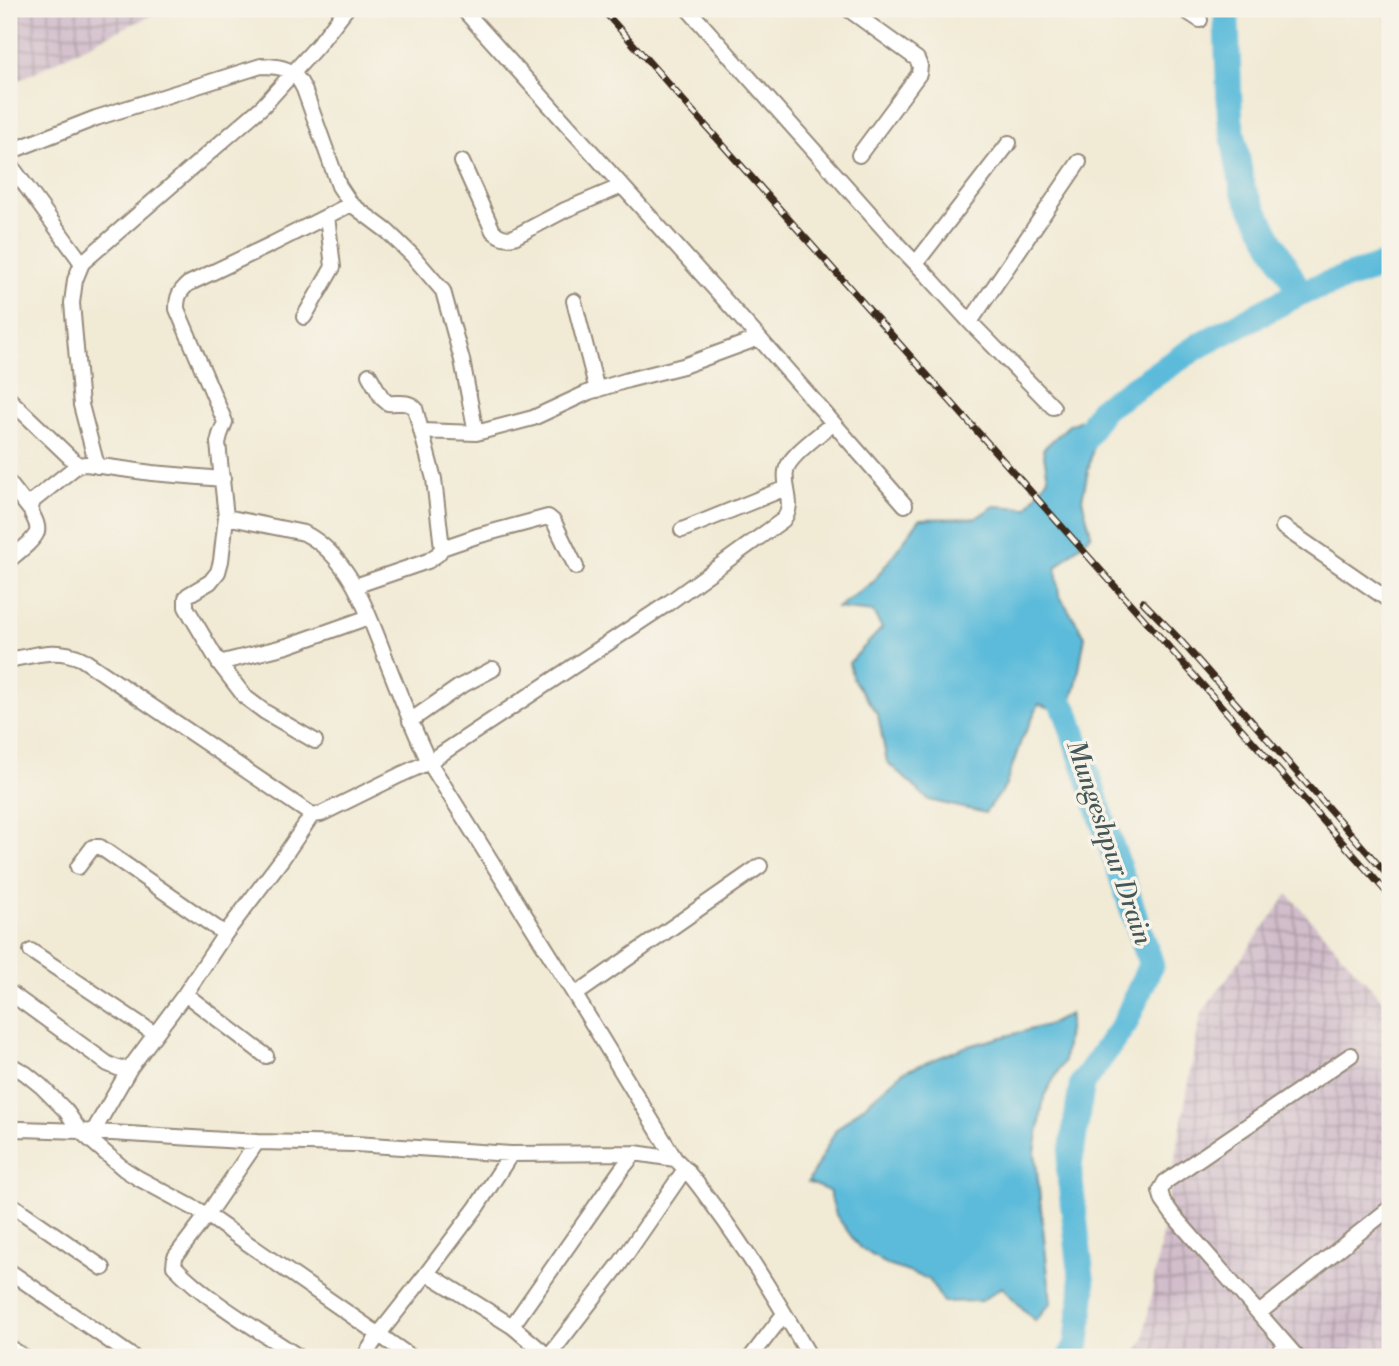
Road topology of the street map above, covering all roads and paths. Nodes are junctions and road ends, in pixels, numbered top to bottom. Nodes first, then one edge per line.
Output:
1 (346, 9) edge
2 (463, 9) edge
3 (688, 9) edge
4 (848, 9) edge
5 (1183, 9) edge
6 (1200, 20) dead end
7 (293, 72) junction
8 (1009, 143) dead end
9 (9, 152) edge
10 (859, 155) dead end
11 (461, 162) dead end
12 (1079, 162) dead end
13 (9, 163) edge
14 (622, 186) junction
15 (351, 204) junction
16 (327, 216) junction
17 (82, 263) junction
18 (916, 263) junction
19 (574, 301) dead end
20 (304, 317) dead end
21 (970, 322) junction
22 (759, 338) junction
23 (369, 374) dead end
24 (597, 390) junction
25 (9, 400) edge
26 (1053, 407) dead end
27 (833, 423) junction
28 (422, 431) junction
29 (476, 433) junction
30 (78, 465) junction
31 (97, 466) junction
32 (223, 479) junction
33 (9, 483) edge
34 (786, 488) junction
35 (905, 505) dead end
36 (31, 511) junction
37 (226, 517) junction
38 (1283, 527) dead end
39 (682, 530) dead end
40 (442, 548) junction
41 (9, 560) edge
42 (576, 567) dead end
43 (355, 586) junction
44 (1390, 601) edge
45 (369, 617) junction
46 (9, 660) edge
47 (219, 663) junction
48 (493, 669) dead end
49 (410, 721) junction
50 (315, 741) dead end
51 (429, 762) junction
52 (312, 815) junction
53 (760, 866) dead end
54 (78, 867) dead end
55 (225, 934) junction
56 (32, 951) dead end
57 (9, 992) edge
58 (185, 995) junction
59 (575, 995) junction
60 (155, 1034) junction
61 (1351, 1055) dead end
62 (266, 1056) dead end
63 (9, 1064) edge
64 (130, 1068) junction
65 (9, 1130) edge
66 (87, 1132) junction
67 (257, 1142) junction
68 (635, 1153) junction
69 (512, 1154) junction
70 (675, 1159) junction
71 (687, 1170) junction
72 (9, 1203) edge
73 (1390, 1208) edge
74 (207, 1215) junction
75 (103, 1268) dead end
76 (9, 1272) edge
77 (427, 1273) junction
78 (1259, 1313) junction
79 (784, 1314) junction
80 (512, 1326) junction
81 (379, 1334) junction
82 (1285, 1343) junction
83 (9, 1347) edge
84 (24, 1357) edge
85 (133, 1357) edge
86 (299, 1357) edge
87 (364, 1357) edge
88 (411, 1357) edge
89 (549, 1357) edge
90 (751, 1357) edge
91 (810, 1357) edge
92 (1276, 1357) edge
93 (1297, 1357) edge

1 - 7 street
2 - 14 street
3 - 18 street
4 - 10 street
5 - 6 street
7 - 9 street
7 - 15 street
7 - 17 street
8 - 18 street
11 - 14 street
12 - 21 street
13 - 17 street
14 - 22 street
15 - 16 street
15 - 29 street
16 - 20 street
16 - 32 street
17 - 31 street
18 - 21 street
19 - 24 street
21 - 26 street
22 - 24 street
22 - 27 street
23 - 28 street
24 - 29 street
25 - 30 street
27 - 34 street
27 - 35 street
28 - 29 street
28 - 40 street
30 - 31 street
30 - 36 street
31 - 32 street
32 - 37 street
33 - 36 street
34 - 39 street
34 - 51 street
36 - 41 street
37 - 43 street
37 - 47 street
38 - 44 street
40 - 42 street
40 - 43 street
43 - 45 street
45 - 47 street
45 - 49 street
46 - 52 street
47 - 50 street
48 - 49 street
49 - 51 street
51 - 52 street
51 - 59 street
52 - 55 street
53 - 59 street
54 - 55 street
55 - 58 street
56 - 60 street
57 - 64 street
58 - 60 street
58 - 62 street
59 - 70 street
60 - 64 street
61 - 78 street
63 - 66 street
64 - 66 street
65 - 66 street
66 - 67 street
66 - 74 street
67 - 69 street
67 - 74 street
68 - 69 street
68 - 70 street
68 - 80 street
69 - 77 street
70 - 71 street
71 - 79 street
71 - 89 street
72 - 75 street
73 - 78 street
74 - 81 street
74 - 86 street
76 - 85 street
77 - 80 street
77 - 81 street
78 - 82 street
79 - 90 street
79 - 91 street
80 - 89 street
81 - 87 street
81 - 88 street
82 - 92 street
82 - 93 street
83 - 84 street

